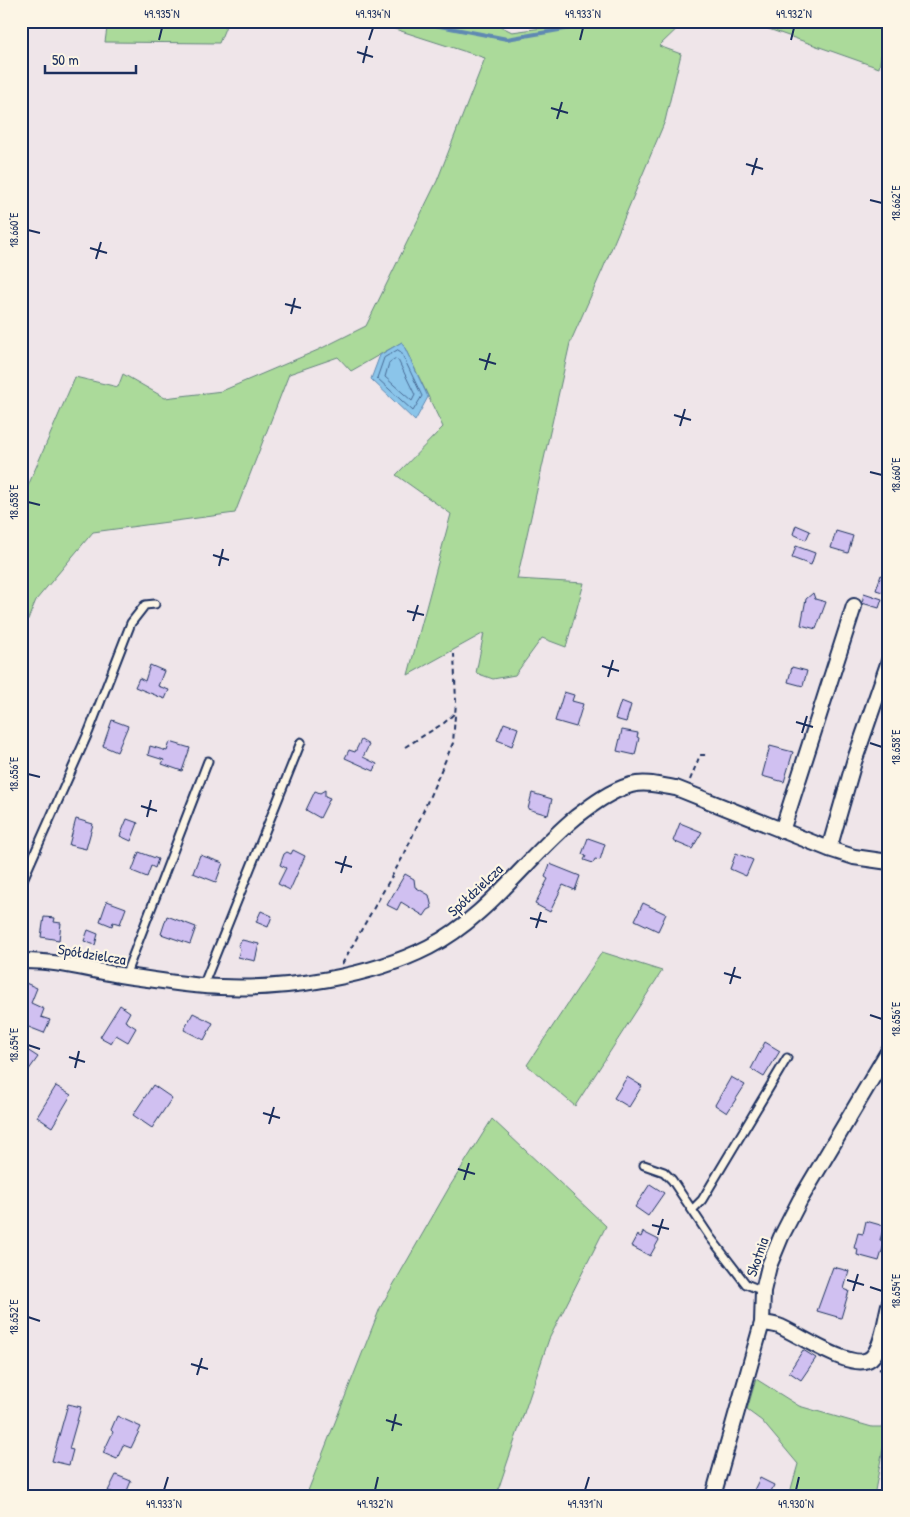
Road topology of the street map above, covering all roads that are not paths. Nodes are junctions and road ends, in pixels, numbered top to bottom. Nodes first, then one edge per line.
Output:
1 (155, 604) dead end
2 (854, 606) dead end
3 (889, 661) edge
4 (301, 742) dead end
5 (208, 761) dead end
6 (782, 831) junction
7 (829, 849) junction
8 (889, 862) edge
9 (21, 884) edge
10 (21, 961) edge
11 (125, 976) junction
12 (203, 986) junction
13 (889, 1050) edge
14 (787, 1058) dead end
15 (644, 1165) dead end
16 (693, 1209) junction
17 (763, 1292) junction
18 (889, 1305) edge
19 (762, 1323) junction
20 (713, 1496) edge

1 - 9 lane
2 - 6 street
3 - 7 street
4 - 12 lane
5 - 11 lane
6 - 7 street, Spółdzielcza
6 - 12 street, Spółdzielcza
7 - 8 street, Spółdzielcza
10 - 11 street, Spółdzielcza
11 - 12 street, Spółdzielcza
13 - 17 street, Skotnia
14 - 16 lane
15 - 16 lane
16 - 17 lane
17 - 19 street, Skotnia
18 - 19 street
19 - 20 street, Skotnia

